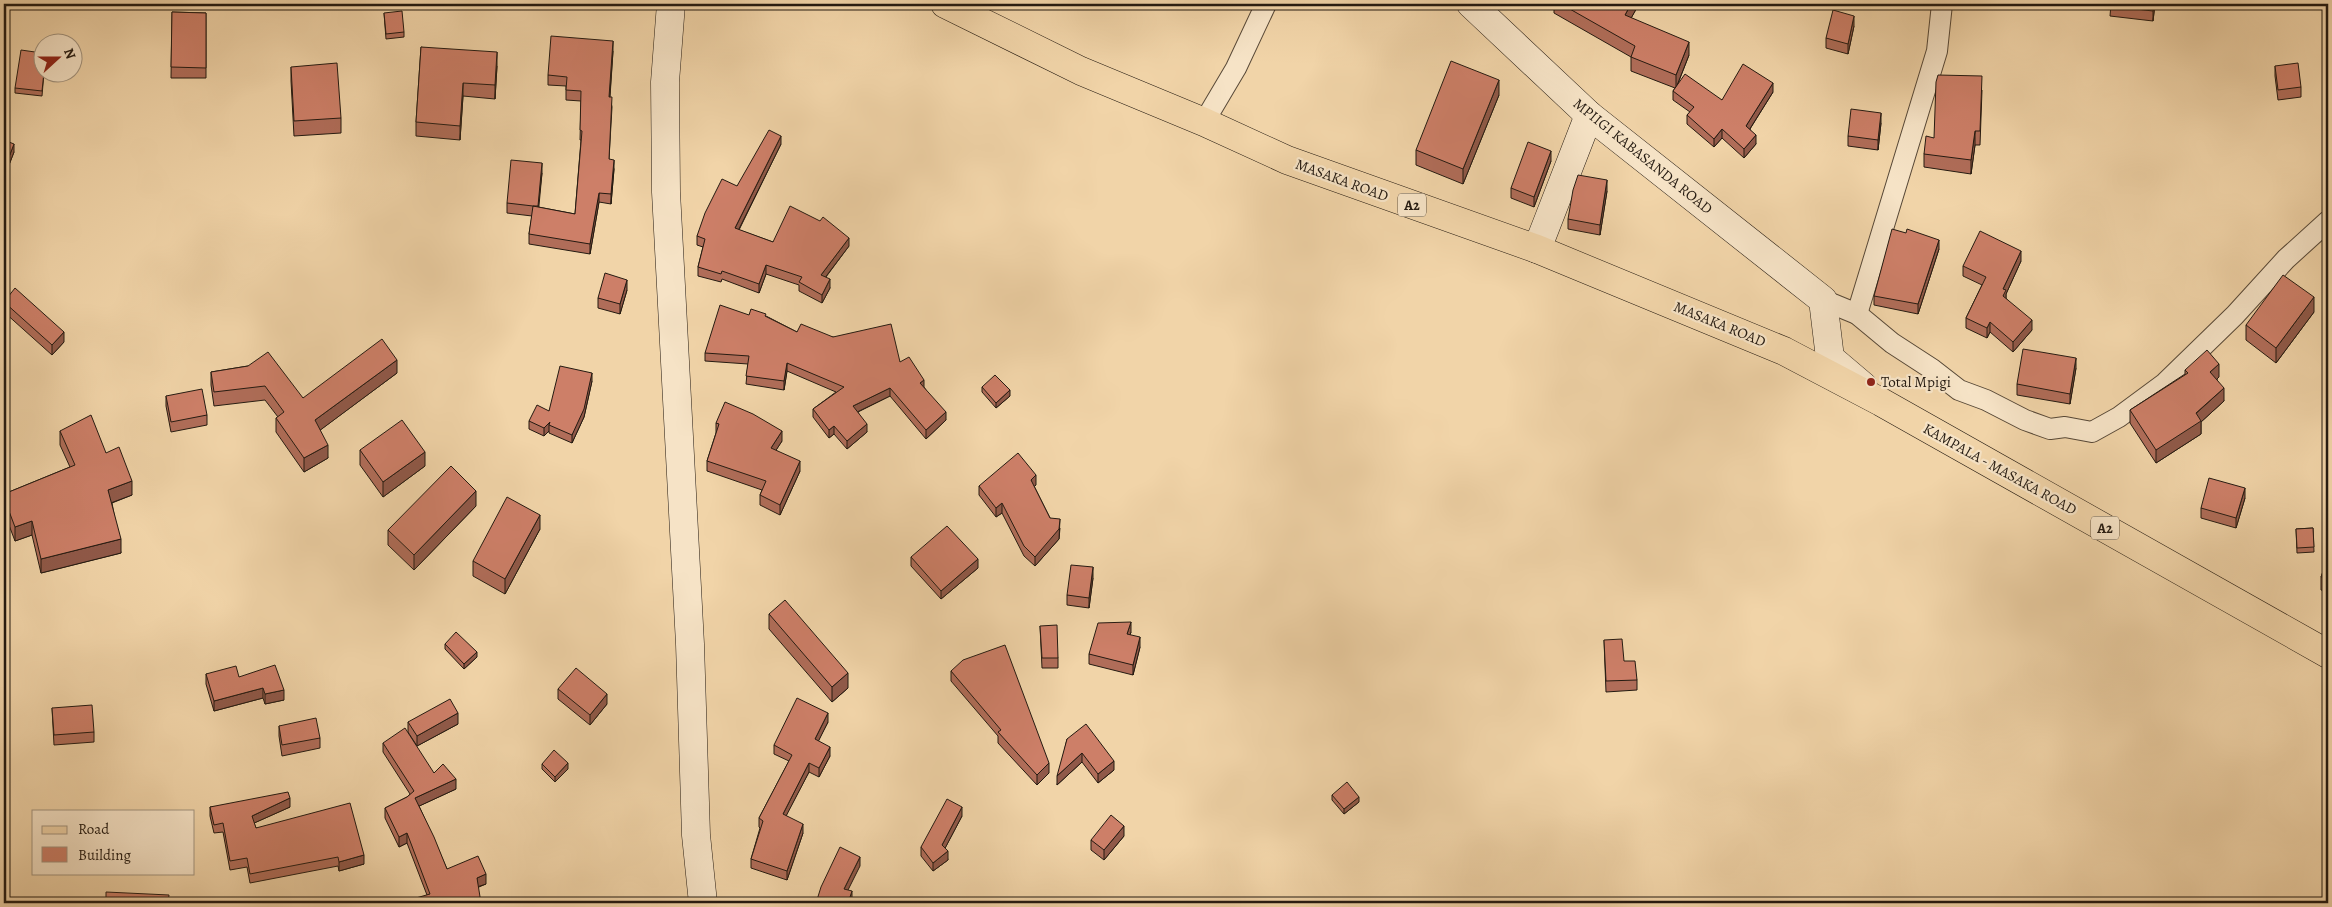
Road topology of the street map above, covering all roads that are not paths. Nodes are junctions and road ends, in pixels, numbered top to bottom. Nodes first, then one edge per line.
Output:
1 (670, 4) edge
2 (945, 4) edge
3 (1266, 4) edge
4 (1471, 4) edge
5 (1942, 4) edge
6 (1590, 115) junction
7 (1204, 122) junction
8 (2328, 221) edge
9 (1537, 249) junction
10 (1823, 300) junction
11 (1857, 314) junction
12 (1881, 402) junction
13 (2328, 654) edge
14 (703, 903) edge

1 - 14 main road
2 - 7 main road, MASAKA ROAD / A2
3 - 7 street
4 - 6 main road, MPIIGI KABASANDA ROAD
5 - 11 street
6 - 9 main road
6 - 10 main road, MPIIGI KABASANDA ROAD
7 - 9 main road, MASAKA ROAD / A2
8 - 11 street
9 - 12 main road, MASAKA ROAD / A2
10 - 11 street
10 - 12 main road
12 - 13 main road, KAMPALA - MASAKA ROAD / A2

